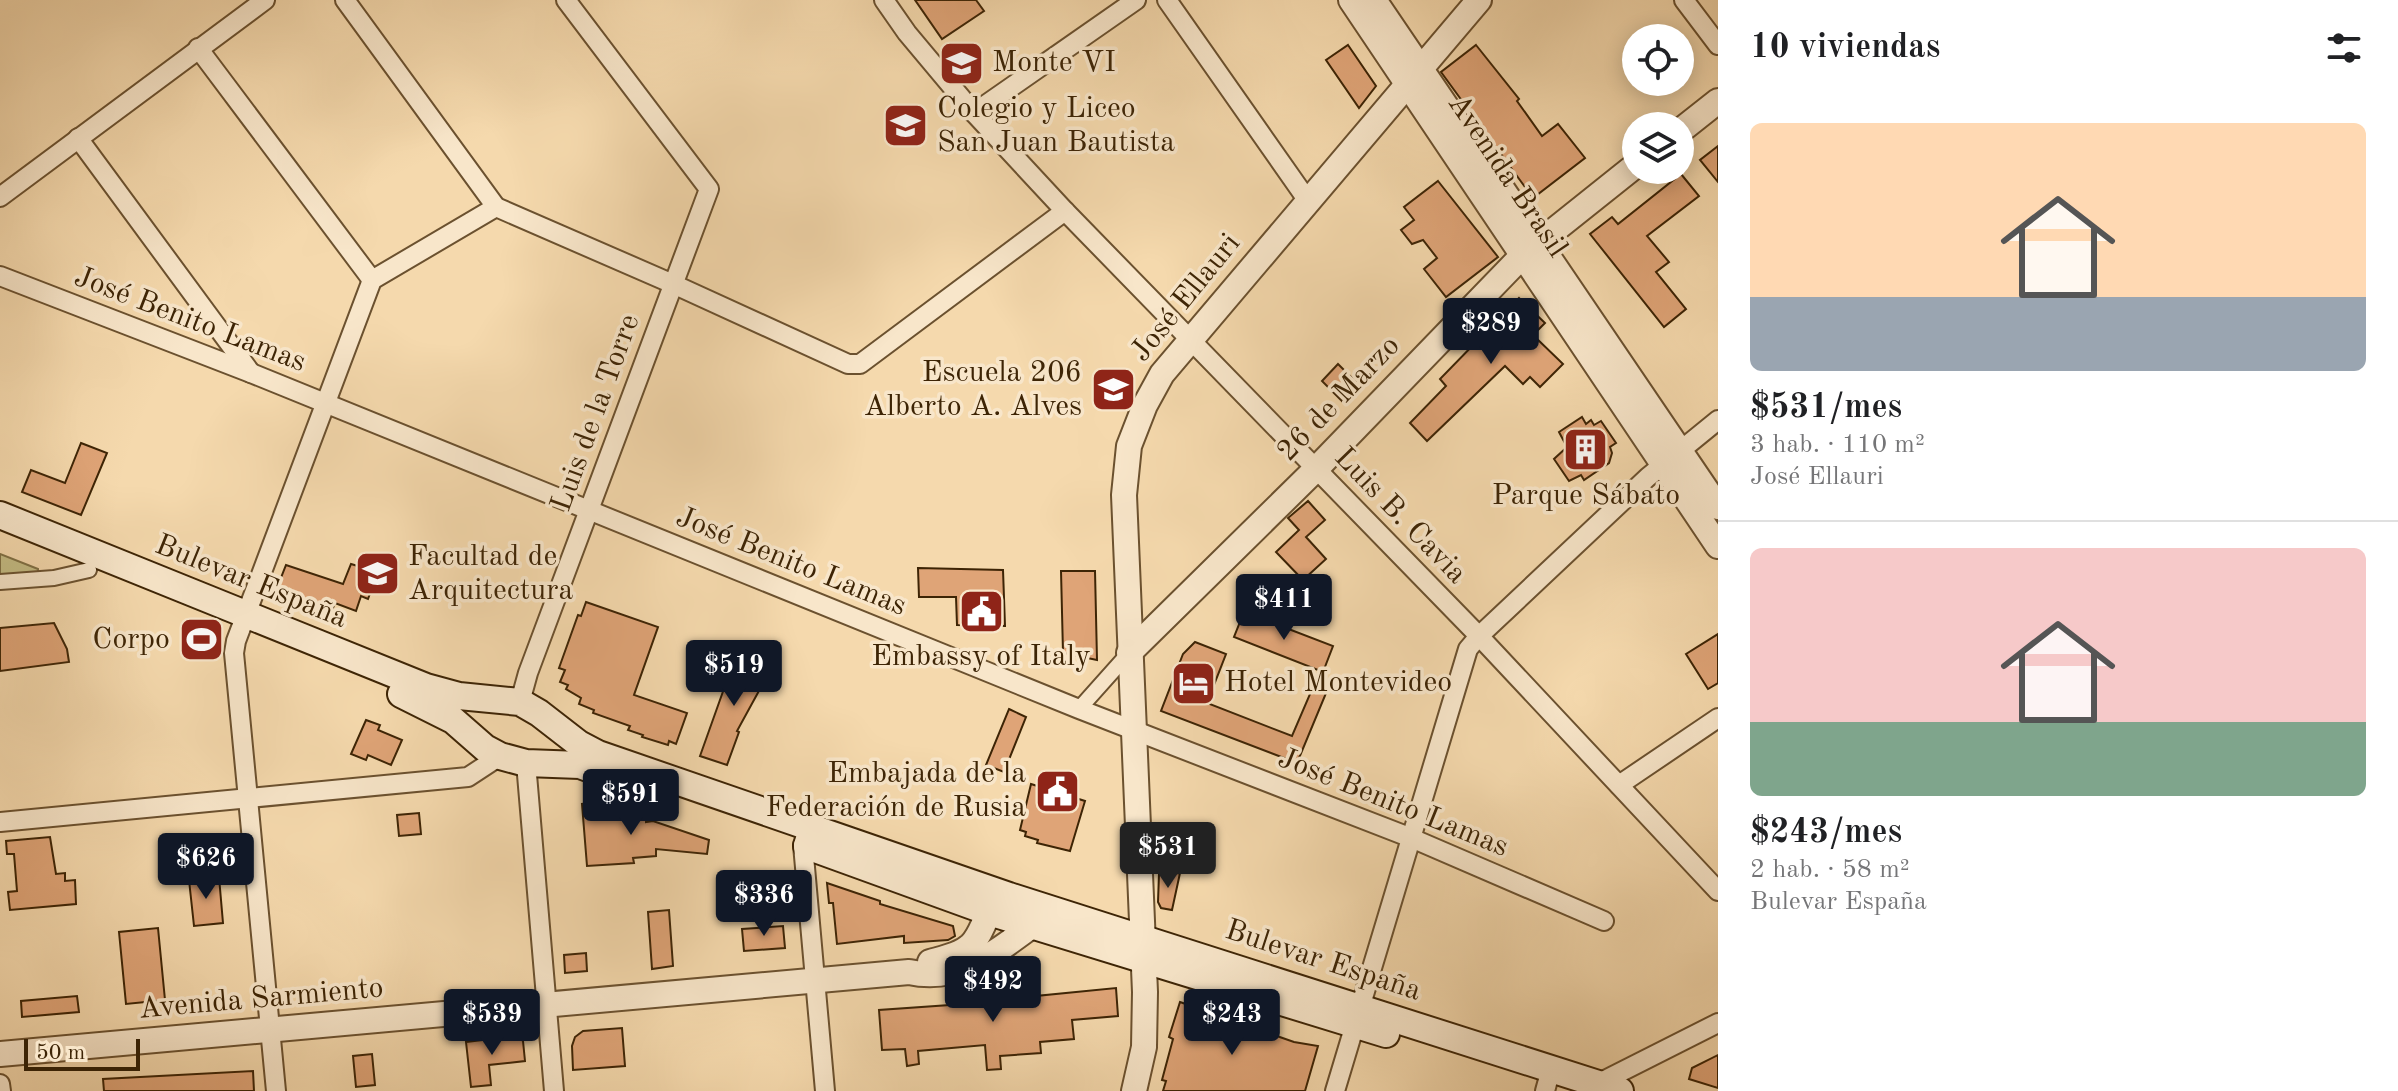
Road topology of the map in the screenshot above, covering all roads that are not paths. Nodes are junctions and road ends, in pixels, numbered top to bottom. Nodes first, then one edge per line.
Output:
1 (265, 0) edge
2 (345, 0) edge
3 (566, 0) edge
4 (884, 0) edge
5 (1136, 0) edge
6 (1167, 0) edge
7 (1351, 0) edge
8 (1374, 0) edge
9 (1479, 0) edge
10 (1684, 0) edge
11 (1718, 45) edge
12 (198, 48) junction
13 (1414, 76) junction
14 (1718, 101) edge
15 (974, 113) junction
16 (1694, 120) edge
17 (78, 138) junction
18 (1622, 176) edge
19 (0, 197) edge
20 (1308, 201) junction
21 (496, 207) junction
22 (1065, 211) junction
23 (1531, 249) junction
24 (0, 276) edge
25 (372, 280) junction
26 (673, 284) junction
27 (1189, 341) junction
28 (251, 373) junction
29 (326, 404) junction
30 (1718, 420) edge
31 (1671, 458) junction
32 (1316, 469) junction
33 (1718, 507) edge
34 (589, 512) junction
35 (0, 515) edge
36 (0, 534) edge
37 (1718, 546) edge
38 (89, 570) junction
39 (0, 582) edge
40 (242, 622) junction
41 (1479, 636) junction
42 (1129, 653) junction
43 (480, 698) junction
44 (520, 702) junction
45 (1079, 709) junction
46 (1718, 718) edge
47 (556, 728) junction
48 (1133, 730) junction
49 (469, 733) junction
50 (500, 756) junction
51 (536, 763) junction
52 (1619, 785) junction
53 (249, 799) junction
54 (0, 822) edge
55 (806, 836) junction
56 (1409, 837) junction
57 (1718, 891) edge
58 (999, 904) junction
59 (1604, 921) dead end
60 (1033, 925) junction
61 (1143, 949) junction
62 (909, 972) junction
63 (814, 980) junction
64 (547, 1006) junction
65 (1356, 1015) junction
66 (1718, 1023) edge
67 (270, 1031) junction
68 (0, 1054) edge
69 (0, 1084) edge
70 (1552, 1084) edge
71 (1609, 1087) edge
72 (1, 1091) edge
73 (276, 1091) edge
74 (554, 1091) edge
75 (825, 1091) edge
76 (1134, 1091) edge
77 (1335, 1091) edge

1 - 12 street
2 - 21 street
3 - 26 street, Luis de la Torre
4 - 15 street, Luis B. Cavia
5 - 15 street
6 - 20 street
7 - 13 street, Avenida Brasil
8 - 13 street, Avenida Brasil
9 - 13 street, José Ellauri
10 - 11 street
12 - 17 street
12 - 25 street
13 - 20 street, José Ellauri
13 - 23 street, Avenida Brasil
14 - 16 street
15 - 22 street, Luis B. Cavia
17 - 19 street
17 - 28 street
18 - 23 street, 26 de Marzo
20 - 27 street, José Ellauri
21 - 25 street
21 - 26 street
22 - 26 street
22 - 27 street, Luis B. Cavia
23 - 31 street, Avenida Brasil
23 - 32 street, 26 de Marzo
24 - 28 street, José Benito Lamas
25 - 29 street
26 - 34 street, Luis de la Torre
27 - 32 street, Luis B. Cavia
27 - 42 street, José Ellauri
28 - 29 street, José Benito Lamas
29 - 34 street, José Benito Lamas
29 - 40 street
30 - 31 street
31 - 33 street, Avenida Brasil
31 - 37 street, Avenida Brasil
31 - 41 street
32 - 41 street, Luis B. Cavia
32 - 42 street, 26 de Marzo
34 - 44 street, Luis de la Torre
34 - 45 street, José Benito Lamas
35 - 40 main road, Bulevar España
36 - 38 main road, Bulevar España
38 - 39 street
38 - 40 main road, Bulevar España
40 - 43 main road, Bulevar España
40 - 49 main road, Bulevar España
40 - 53 street
41 - 52 street, Luis B. Cavia
41 - 56 street
42 - 45 street
42 - 48 street, José Ellauri
43 - 44 main road, Bulevar España
43 - 49 main road
44 - 47 main road, Bulevar España
45 - 48 street, José Benito Lamas
46 - 52 street
47 - 51 main road
47 - 55 main road, Bulevar España
48 - 56 street, José Benito Lamas
48 - 61 street, José Ellauri
49 - 50 main road, Bulevar España
50 - 51 main road, Bulevar España
50 - 53 street
51 - 55 main road, Bulevar España
51 - 64 street
52 - 57 street, Luis B. Cavia
53 - 54 street
53 - 67 street
55 - 58 main road, Bulevar España
55 - 63 street
56 - 59 street, José Benito Lamas
56 - 65 street
58 - 60 main road, Bulevar España
58 - 61 main road, Bulevar España
58 - 62 street, Avenida Sarmiento
60 - 61 main road, Bulevar España
60 - 62 street, Avenida Sarmiento
61 - 65 main road, Bulevar España
61 - 76 street, José Ellauri
62 - 63 street, Avenida Sarmiento
63 - 64 street, Avenida Sarmiento
63 - 75 street
64 - 67 street, Avenida Sarmiento
64 - 74 street
65 - 70 main road, Bulevar España
65 - 77 street
66 - 71 street
67 - 68 street, Avenida Sarmiento
67 - 73 street
69 - 72 street
70 - 71 main road, Bulevar España

